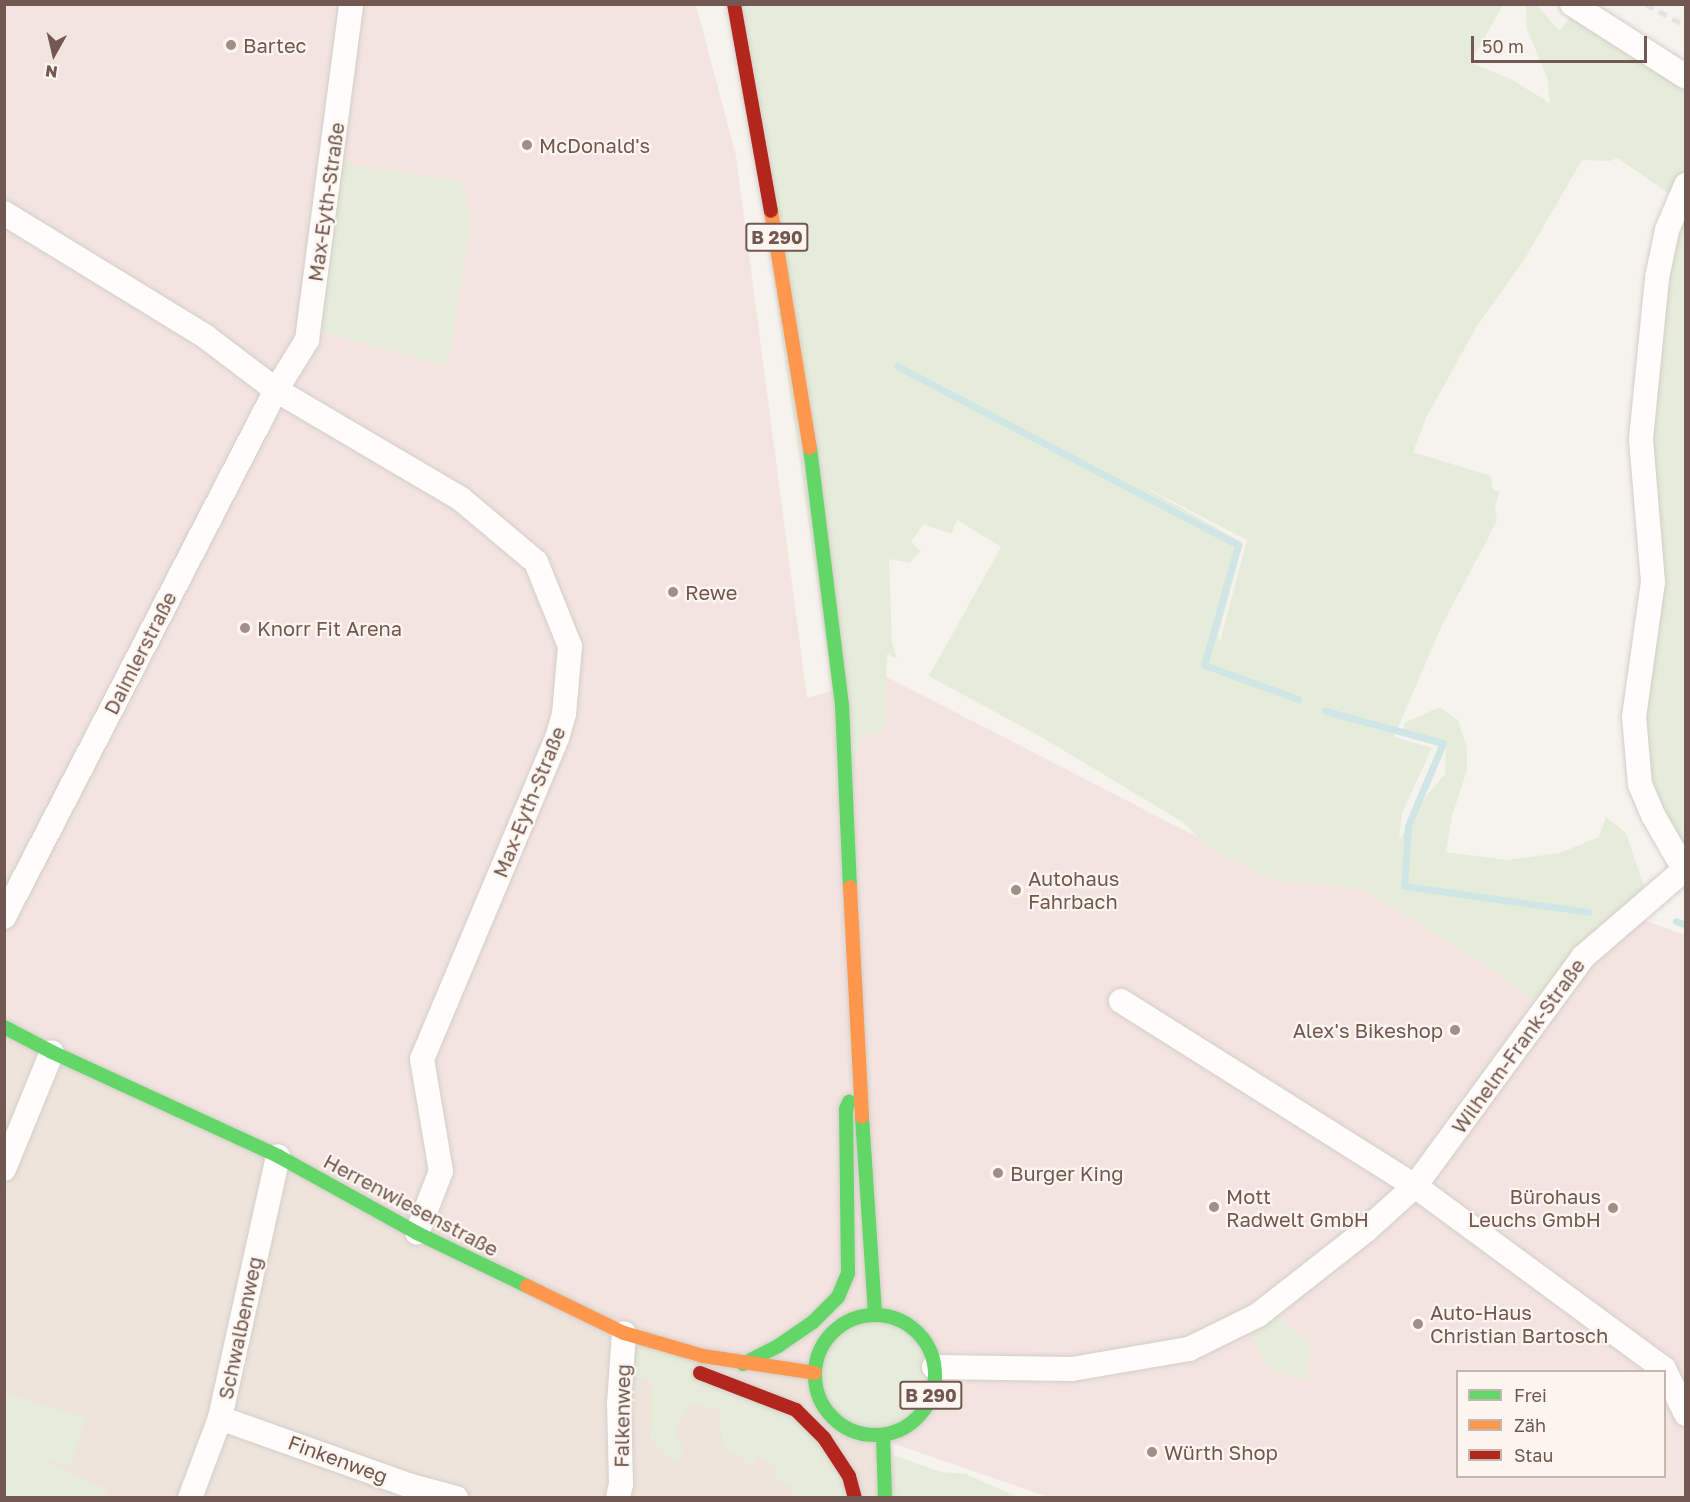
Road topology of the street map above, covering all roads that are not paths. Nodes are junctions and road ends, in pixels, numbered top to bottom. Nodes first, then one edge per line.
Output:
1 (351, 4) edge
2 (734, 4) edge
3 (1572, 4) edge
4 (1686, 77) edge
5 (1686, 185) edge
6 (4, 213) edge
7 (276, 390) junction
8 (1685, 869) edge
9 (4, 917) edge
10 (1121, 1001) dead end
11 (4, 1027) edge
12 (51, 1052) junction
13 (859, 1078) junction
14 (278, 1155) junction
15 (4, 1169) edge
16 (1415, 1186) junction
17 (417, 1233) junction
18 (875, 1315) junction
19 (624, 1333) junction
20 (742, 1364) junction
21 (934, 1367) junction
22 (1664, 1370) edge
23 (815, 1373) junction
24 (1666, 1373) edge
25 (1686, 1414) edge
26 (220, 1418) junction
27 (883, 1435) junction
28 (190, 1497) edge
29 (456, 1497) edge
30 (618, 1497) edge
31 (855, 1497) edge
32 (885, 1497) edge

1 - 7 street, Max-Eyth-Straße
2 - 13 main road, B 290
3 - 4 street
5 - 8 street
6 - 7 street, Max-Eyth-Straße
7 - 9 street, Daimlerstraße
7 - 17 street, Max-Eyth-Straße
8 - 16 street, Wilhelm-Frank-Straße
10 - 16 street
11 - 12 main road, Herrenwiesenstraße
12 - 14 main road, Herrenwiesenstraße
12 - 15 street
13 - 18 main road, B 290
13 - 20 main road
14 - 17 main road, Herrenwiesenstraße
14 - 26 street, Schwalbenweg
16 - 21 street, Wilhelm-Frank-Straße
16 - 22 street
17 - 19 main road, Herrenwiesenstraße
18 - 21 main road, B 290
18 - 23 main road
19 - 20 main road, Herrenwiesenstraße
19 - 30 street, Falkenweg
19 - 31 main road
20 - 23 main road, Herrenwiesenstraße
21 - 27 main road, B 290
23 - 27 main road, B 290
24 - 25 street
26 - 28 street, Schwalbenweg
26 - 29 street, Finkenweg
27 - 32 main road, B 290

